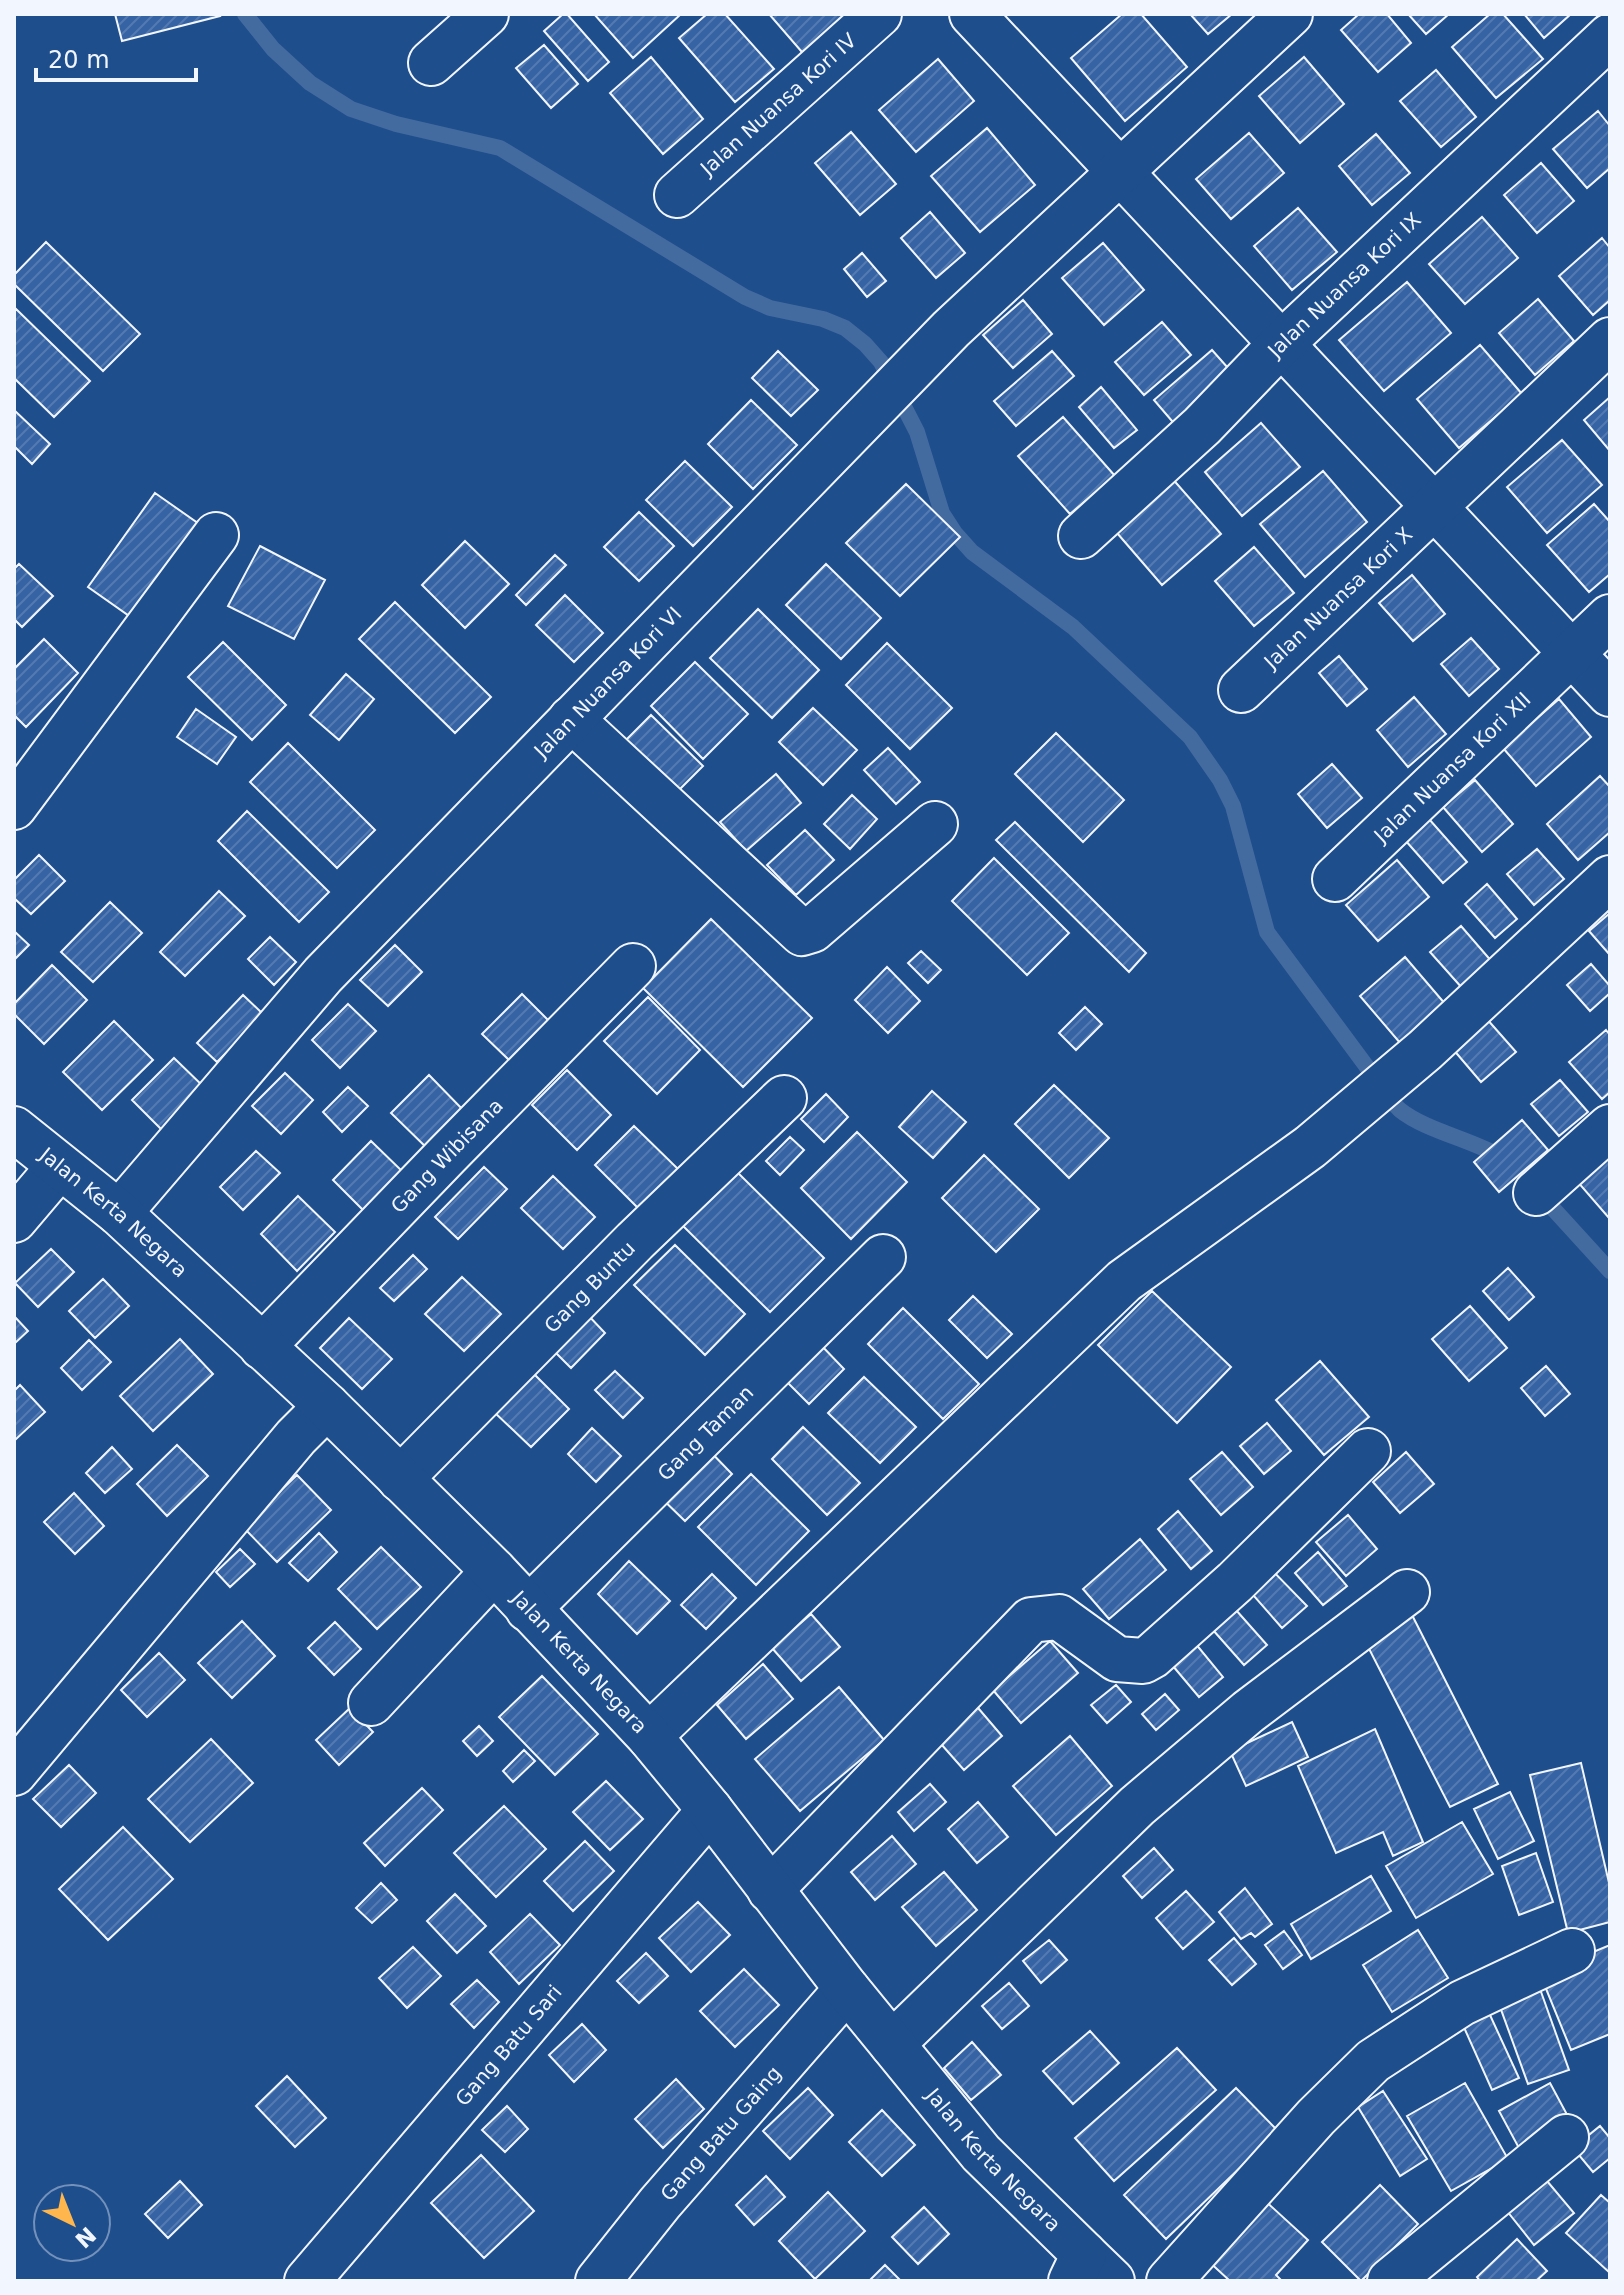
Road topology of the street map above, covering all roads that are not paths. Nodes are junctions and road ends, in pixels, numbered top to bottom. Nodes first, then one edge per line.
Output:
1 (486, 14) edge
2 (879, 14) edge
3 (972, 14) edge
4 (1290, 14) edge
5 (1610, 36) edge
6 (431, 63) dead end
7 (1120, 172) junction
8 (677, 195) dead end
9 (1610, 340) edge
10 (1280, 345) junction
11 (1436, 505) junction
12 (216, 535) dead end
13 (1081, 536) dead end
14 (1610, 617) edge
15 (1571, 654) junction
16 (1241, 690) dead end
17 (1610, 694) edge
18 (571, 719) junction
19 (14, 807) edge
20 (935, 824) dead end
21 (1610, 878) edge
22 (1335, 879) dead end
23 (633, 966) dead end
24 (784, 1098) dead end
25 (1610, 1127) edge
26 (14, 1129) edge
27 (59, 1167) junction
28 (1536, 1193) dead end
29 (119, 1213) junction
30 (14, 1220) edge
31 (883, 1257) dead end
32 (262, 1347) junction
33 (327, 1406) junction
34 (1368, 1451) dead end
35 (400, 1479) junction
36 (494, 1571) junction
37 (1407, 1592) dead end
38 (528, 1609) junction
39 (371, 1703) dead end
40 (649, 1736) junction
41 (14, 1773) edge
42 (710, 1810) junction
43 (770, 1890) junction
44 (1572, 1951) dead end
45 (847, 1989) junction
46 (892, 2044) junction
47 (1566, 2137) dead end
48 (1089, 2272) edge
49 (307, 2281) edge
50 (598, 2281) edge
51 (1169, 2281) edge
52 (1390, 2281) edge

1 - 6 street
2 - 8 street, Jalan Nuansa Kori IV
3 - 7 street
4 - 7 street, Jalan Nuansa Kori VI
5 - 10 street, Jalan Nuansa Kori IX
7 - 10 street
7 - 18 street, Jalan Nuansa Kori VI
9 - 11 street, Jalan Nuansa Kori X
10 - 11 street
10 - 13 street, Jalan Nuansa Kori IX
11 - 15 street
11 - 16 street, Jalan Nuansa Kori X
12 - 19 street
14 - 15 street, Jalan Nuansa Kori XII
15 - 17 street
15 - 22 street, Jalan Nuansa Kori XII
18 - 20 street
18 - 29 street, Jalan Nuansa Kori VI
21 - 40 street
23 - 32 street, Gang Wibisana
24 - 35 street, Gang Buntu
25 - 28 street
26 - 27 street, Jalan Kerta Negara
27 - 29 street, Jalan Kerta Negara
27 - 30 street
29 - 32 street, Jalan Kerta Negara
31 - 38 street, Gang Taman
32 - 33 street, Jalan Kerta Negara
33 - 35 street, Jalan Kerta Negara
33 - 41 street
34 - 43 street
35 - 36 street, Jalan Kerta Negara
36 - 38 street, Jalan Kerta Negara
36 - 39 street
37 - 46 street
38 - 40 street, Jalan Kerta Negara
40 - 42 street, Jalan Kerta Negara
42 - 43 street, Jalan Kerta Negara
42 - 49 street, Gang Batu Sari
43 - 45 street, Jalan Kerta Negara
44 - 51 street
45 - 46 street, Jalan Kerta Negara
45 - 50 street, Gang Batu Gaing
46 - 48 street, Jalan Kerta Negara
47 - 52 street

